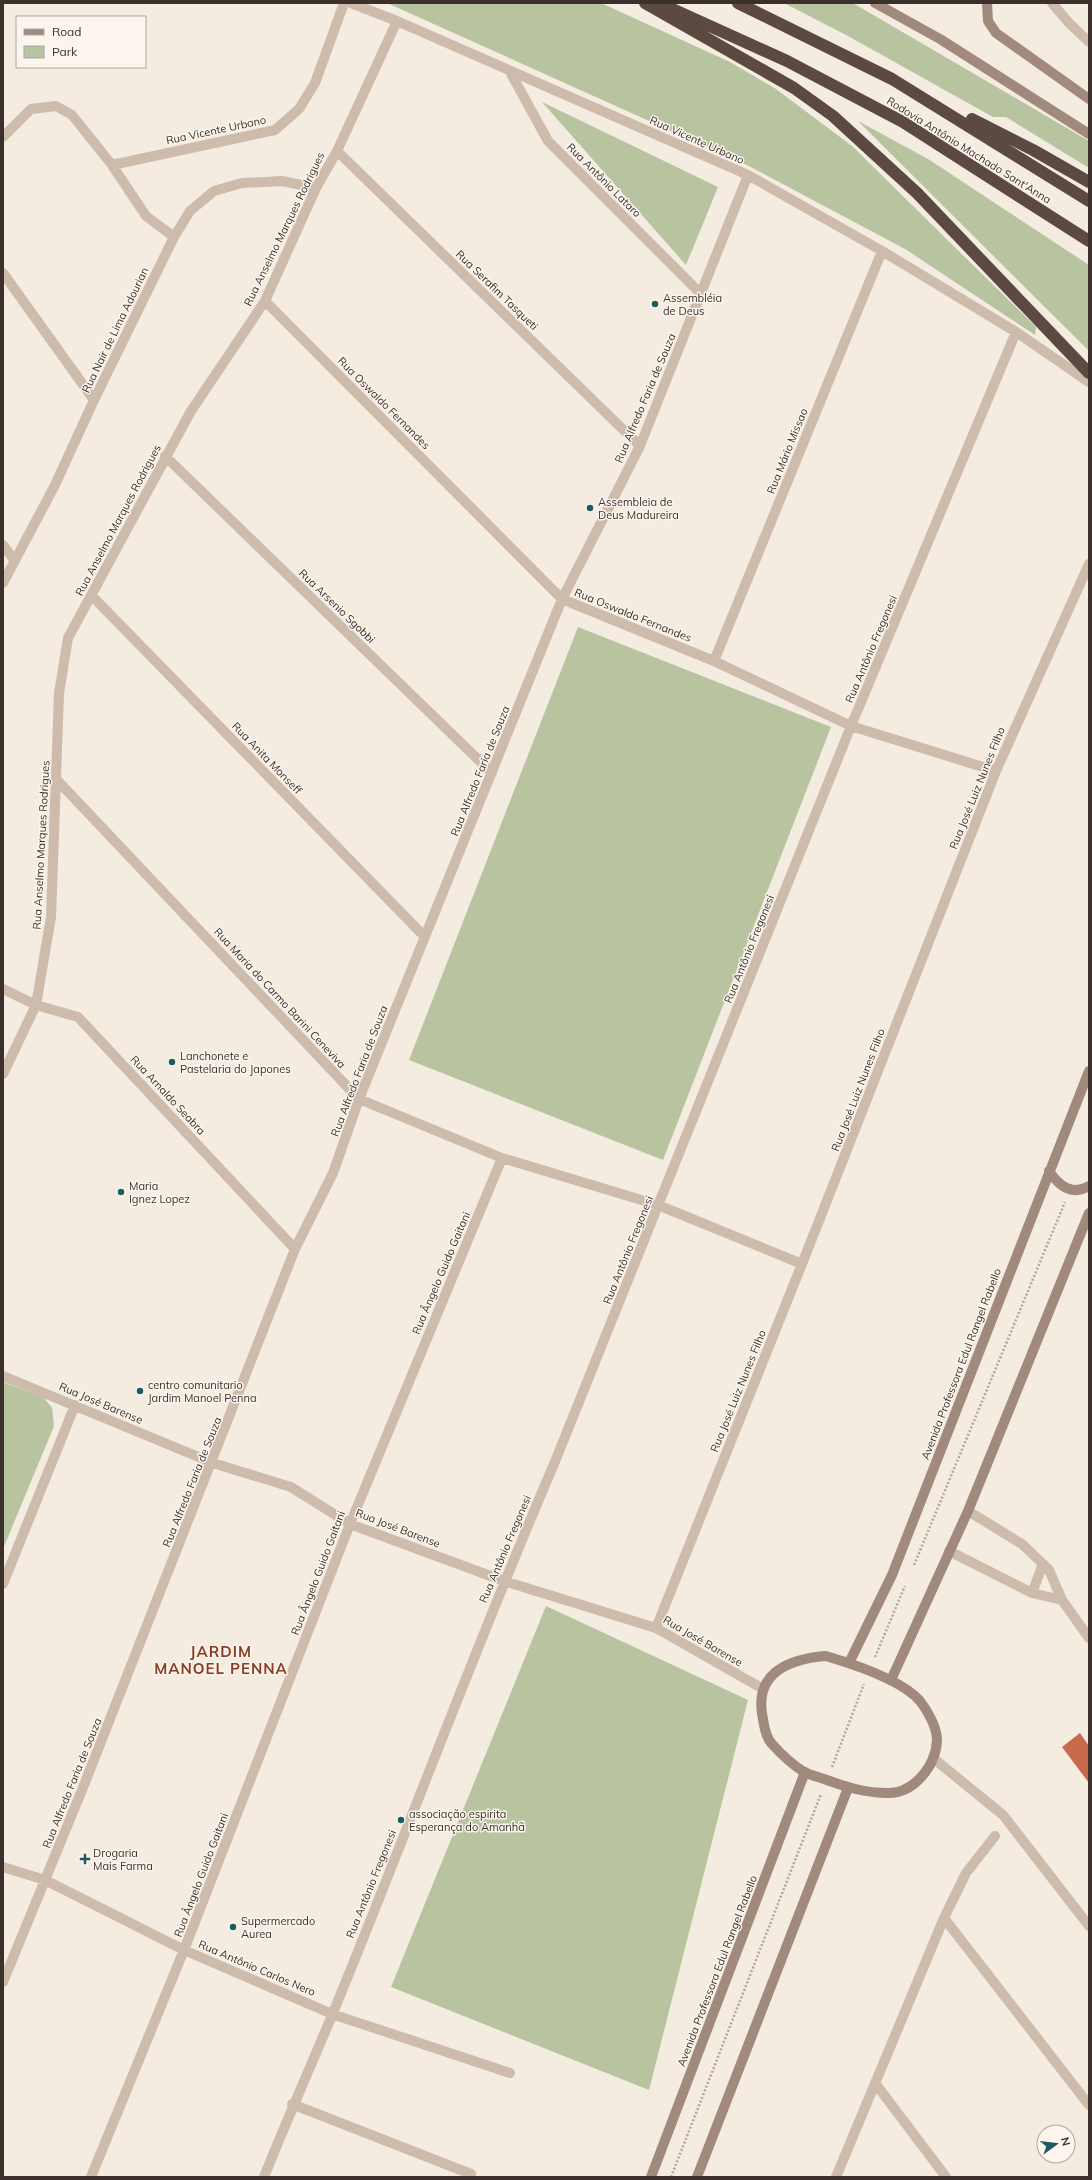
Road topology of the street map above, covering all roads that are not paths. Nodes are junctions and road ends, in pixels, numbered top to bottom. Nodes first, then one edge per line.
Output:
1 (344, 3) edge
2 (351, 3) edge
3 (645, 3) edge
4 (659, 3) edge
5 (738, 3) edge
6 (875, 3) edge
7 (987, 3) edge
8 (1052, 3) edge
9 (397, 21) junction
10 (1089, 42) edge
11 (509, 70) junction
12 (892, 79) junction
13 (1089, 99) edge
14 (1089, 134) edge
15 (3, 137) edge
16 (337, 151) junction
17 (112, 165) junction
18 (748, 175) junction
19 (1089, 182) edge
20 (316, 188) junction
21 (1089, 202) edge
22 (174, 237) junction
23 (1089, 241) edge
24 (882, 251) junction
25 (3, 273) edge
26 (701, 294) junction
27 (265, 301) junction
28 (1016, 332) junction
29 (1089, 373) edge
30 (1089, 382) edge
31 (94, 400) junction
32 (640, 446) junction
33 (165, 456) junction
34 (3, 545) edge
35 (15, 561) junction
36 (1089, 564) edge
37 (3, 583) edge
38 (92, 596) junction
39 (562, 599) junction
40 (714, 660) junction
41 (851, 726) junction
42 (996, 771) junction
43 (492, 773) junction
44 (56, 778) junction
45 (425, 937) junction
46 (3, 989) edge
47 (36, 1005) junction
48 (1089, 1071) edge
49 (3, 1074) edge
50 (359, 1099) junction
51 (502, 1158) junction
52 (1049, 1171) junction
53 (1089, 1186) edge
54 (658, 1206) junction
55 (1089, 1212) edge
56 (296, 1249) junction
57 (802, 1264) junction
58 (3, 1376) edge
59 (75, 1405) junction
60 (213, 1463) junction
61 (968, 1511) junction
62 (350, 1524) junction
63 (949, 1552) junction
64 (1043, 1564) junction
65 (504, 1581) junction
66 (3, 1584) edge
67 (1032, 1593) junction
68 (1062, 1600) junction
69 (656, 1628) junction
70 (1089, 1638) edge
71 (849, 1662) junction
72 (891, 1680) junction
73 (763, 1689) junction
74 (933, 1758) junction
75 (805, 1772) junction
76 (848, 1788) junction
77 (995, 1836) dead end
78 (3, 1867) edge
79 (45, 1880) junction
80 (944, 1918) junction
81 (1089, 1926) edge
82 (184, 1950) junction
83 (3, 1982) edge
84 (332, 2014) junction
85 (510, 2073) dead end
86 (875, 2083) junction
87 (292, 2104) junction
88 (1089, 2106) edge
89 (471, 2174) dead end
90 (91, 2177) edge
91 (264, 2177) edge
92 (651, 2177) edge
93 (697, 2177) edge
94 (836, 2177) edge
95 (946, 2177) edge

1 - 17 street, Rua Vicente Urbano
2 - 9 street, Rua Vicente Urbano
3 - 29 highway
4 - 23 highway, Rodovia Antônio Machado Sant'Anna
5 - 12 highway, Rodovia Antônio Machado Sant'Anna
6 - 14 main road
7 - 13 main road
8 - 10 street
9 - 11 street, Rua Vicente Urbano
9 - 16 street, Rua Anselmo Marques Rodrigues
11 - 18 street, Rua Vicente Urbano
11 - 26 street, Rua Antônio Lataro
12 - 19 highway
12 - 21 highway, Rodovia Antônio Machado Sant'Anna
15 - 17 street
16 - 20 street, Rua Anselmo Marques Rodrigues
16 - 32 street, Rua Serafim Tasqueti
17 - 22 street
18 - 24 street, Rua Vicente Urbano
18 - 26 street, Rua Alfredo Faria de Souza
20 - 22 street, Rua Nair de Lima Adourian
20 - 27 street, Rua Anselmo Marques Rodrigues
22 - 31 street, Rua Nair de Lima Adourian
24 - 28 street, Rua Vicente Urbano
24 - 40 street, Rua Mário Missao
25 - 31 street
26 - 32 street, Rua Alfredo Faria de Souza
27 - 33 street, Rua Anselmo Marques Rodrigues
27 - 39 street, Rua Oswaldo Fernandes
28 - 30 street, Rua Vicente Urbano
28 - 41 street, Rua Antônio Fregonesi
31 - 35 street, Rua Nair de Lima Adourian
32 - 39 street, Rua Alfredo Faria de Souza
33 - 38 street, Rua Anselmo Marques Rodrigues
33 - 43 street, Rua Arsenio Sgobbi
34 - 35 street
35 - 37 street, Rua Nair de Lima Adourian
36 - 42 street, Rua José Luiz Nunes Filho
38 - 44 street, Rua Anselmo Marques Rodrigues
38 - 45 street, Rua Anita Monseff
39 - 40 street, Rua Oswaldo Fernandes
39 - 43 street, Rua Alfredo Faria de Souza
40 - 41 street, Rua Oswaldo Fernandes
41 - 42 street, Rua Oswaldo Fernandes
41 - 54 street, Rua Antônio Fregonesi
42 - 57 street, Rua José Luiz Nunes Filho
43 - 45 street, Rua Alfredo Faria de Souza
44 - 47 street, Rua Anselmo Marques Rodrigues
44 - 50 street, Rua Maria do Carmo Barini Ceneviva
45 - 50 street, Rua Alfredo Faria de Souza
46 - 47 street, Rua Arnaldo Seabra
47 - 49 street, Rua Anselmo Marques Rodrigues
47 - 56 street, Rua Arnaldo Seabra
48 - 52 main road, Avenida Professora Edul Rangel Rabello
50 - 51 street, Rua Maria do Carmo Barini Ceneviva
50 - 56 street, Rua Alfredo Faria de Souza
51 - 54 street, Rua Maria do Carmo Barini Ceneviva
51 - 62 street, Rua Ângelo Guido Gaitani
52 - 53 main road
52 - 71 main road, Avenida Professora Edul Rangel Rabello
54 - 57 street, Rua Maria do Carmo Barini Ceneviva
54 - 65 street, Rua Antônio Fregonesi
55 - 61 main road
56 - 60 street, Rua Alfredo Faria de Souza
57 - 69 street, Rua José Luiz Nunes Filho
58 - 59 street, Rua José Barense
59 - 60 street, Rua José Barense
59 - 66 street
60 - 62 street, Rua José Barense
60 - 79 street, Rua Alfredo Faria de Souza
61 - 63 main road
61 - 64 street
62 - 65 street, Rua José Barense
62 - 82 street, Rua Ângelo Guido Gaitani
63 - 67 street
63 - 72 main road
64 - 67 street
64 - 68 street
65 - 69 street, Rua José Barense
65 - 84 street, Rua Antônio Fregonesi
67 - 68 street
68 - 70 street
69 - 73 street, Rua José Barense
71 - 72 main road
71 - 73 main road
72 - 74 main road
73 - 75 main road
74 - 76 main road
74 - 81 street
75 - 76 main road
75 - 92 main road, Avenida Professora Edul Rangel Rabello
76 - 93 main road
77 - 80 street
78 - 79 street, Rua Antônio Carlos Nero
79 - 82 street, Rua Antônio Carlos Nero
79 - 83 street, Rua Alfredo Faria de Souza
80 - 86 street
80 - 88 street
82 - 84 street, Rua Antônio Carlos Nero
82 - 90 street, Rua Ângelo Guido Gaitani
84 - 85 street, Rua Antônio Carlos Nero
84 - 87 street, Rua Antônio Fregonesi
86 - 94 street
86 - 95 street
87 - 89 street
87 - 91 street, Rua Antônio Fregonesi

